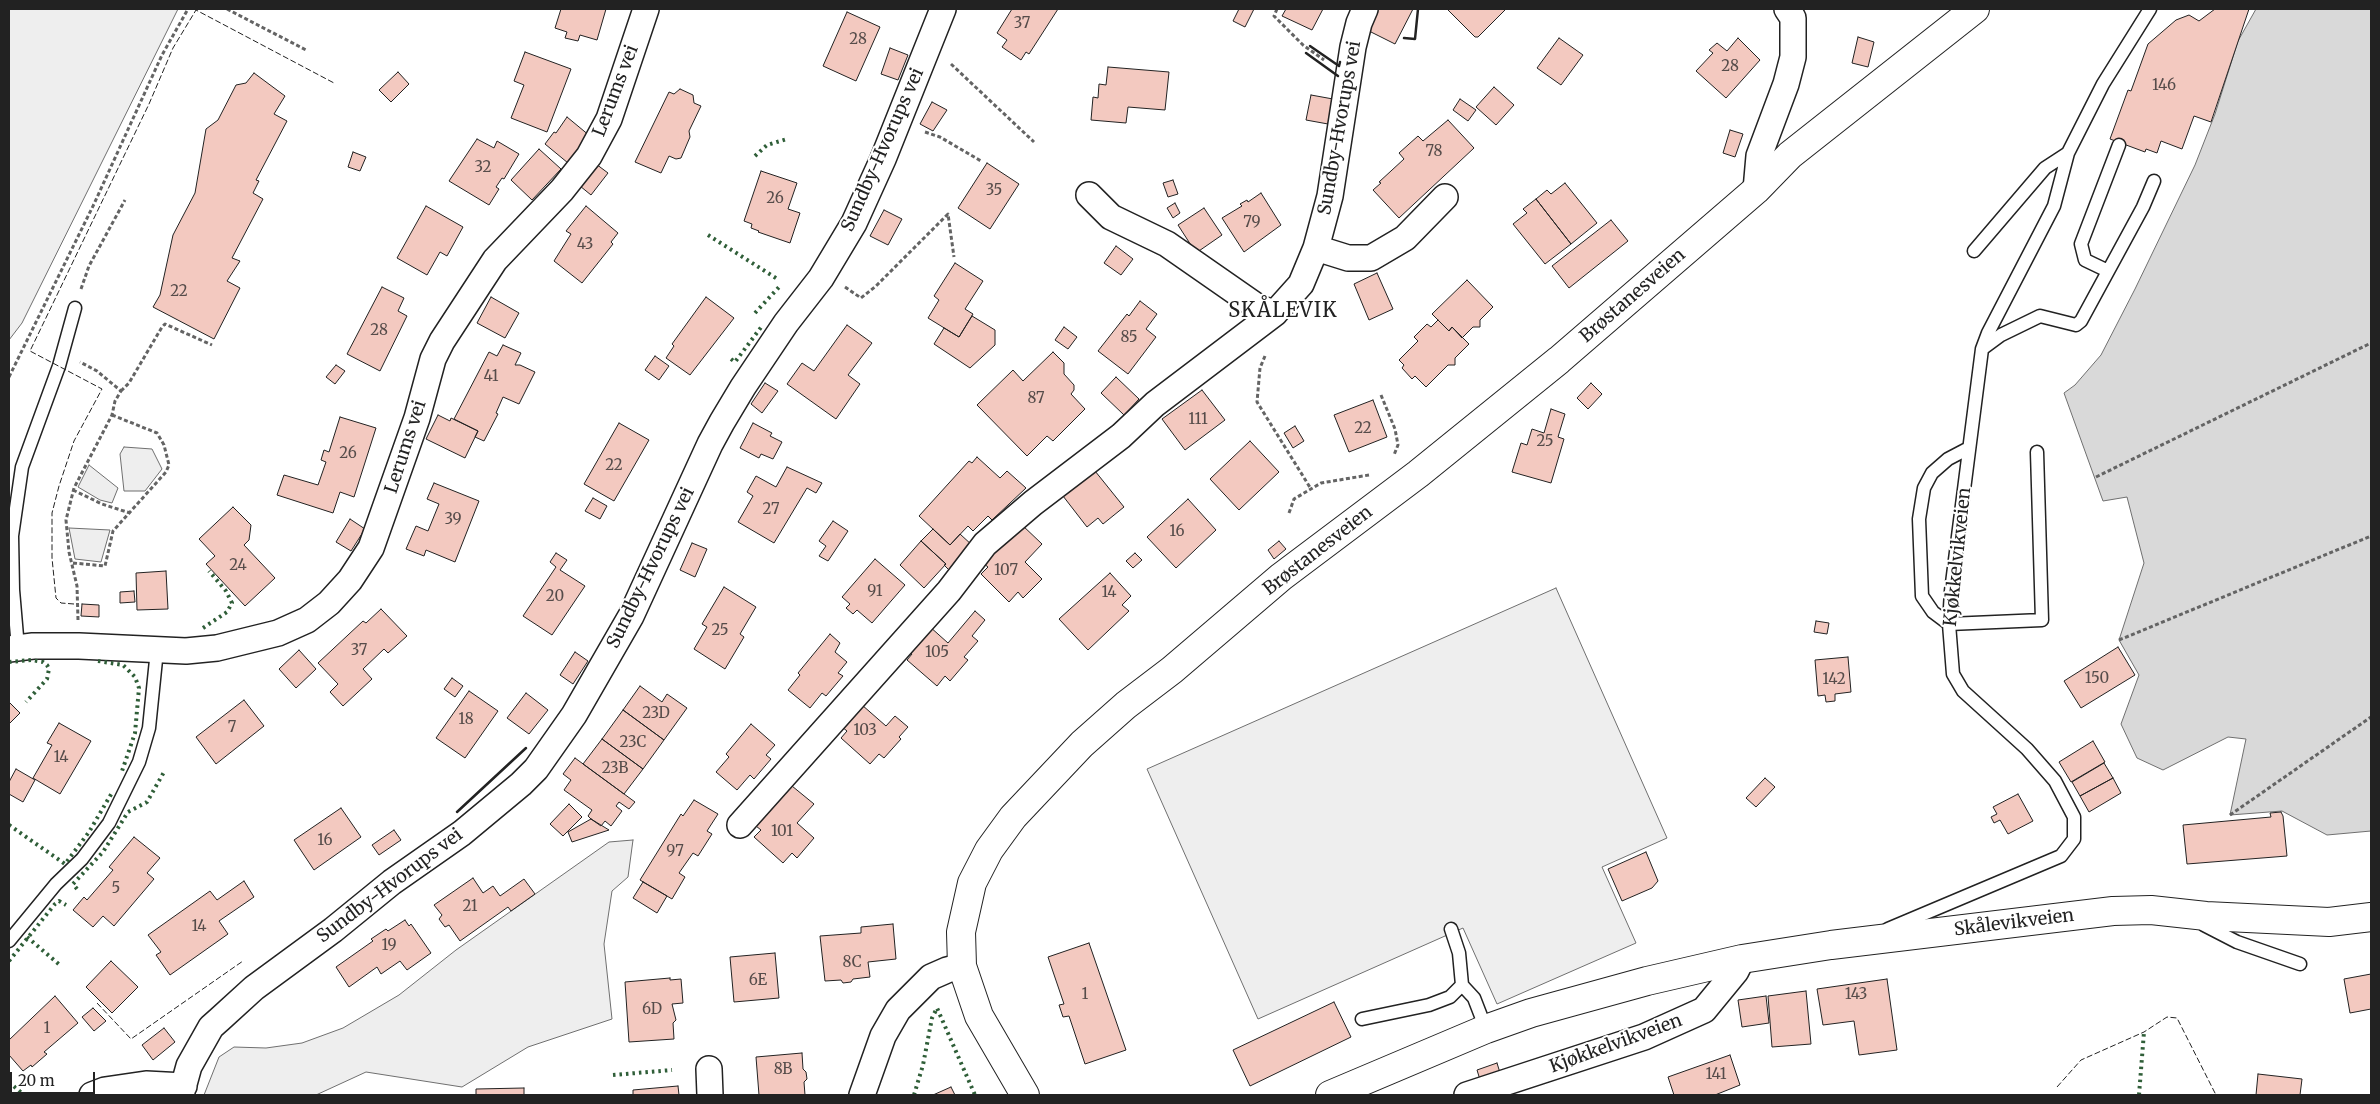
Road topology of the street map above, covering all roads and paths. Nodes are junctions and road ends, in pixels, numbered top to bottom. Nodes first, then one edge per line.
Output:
1 (188, 9) edge
2 (227, 9) edge
3 (646, 9) edge
4 (943, 9) edge
5 (1277, 9) edge
6 (1366, 9) edge
7 (1788, 9) edge
8 (1975, 9) edge
9 (2150, 9) edge
10 (929, 44) junction
11 (306, 50) dead end
12 (1349, 75) junction
13 (925, 132) dead end
14 (1034, 142) dead end
15 (2119, 145) dead end
16 (2068, 153) junction
17 (981, 161) dead end
18 (2154, 181) dead end
19 (1756, 190) junction
20 (1089, 195) dead end
21 (1445, 196) dead end
22 (125, 200) dead end
23 (1316, 248) junction
24 (1974, 251) dead end
25 (954, 257) dead end
26 (2108, 271) junction
27 (824, 273) junction
28 (75, 308) joint
29 (1275, 313) junction
30 (2371, 343) edge
31 (212, 345) dead end
32 (1982, 349) junction
33 (63, 354) junction
34 (9, 377) edge
35 (121, 391) junction
36 (1381, 396) dead end
37 (1256, 402) dead end
38 (112, 415) junction
39 (1969, 448) junction
40 (2037, 452) dead end
41 (1392, 459) dead end
42 (1376, 472) dead end
43 (2096, 477) dead end
44 (1311, 489) junction
45 (73, 490) junction
46 (1289, 513) dead end
47 (130, 514) junction
48 (2371, 536) edge
49 (73, 564) junction
50 (1949, 624) junction
51 (2120, 640) dead end
52 (79, 646) junction
53 (13, 649) edge
54 (156, 650) junction
55 (2371, 717) edge
56 (2230, 815) dead end
57 (740, 824) dead end
58 (2197, 915) junction
59 (2371, 917) edge
60 (1450, 929) dead end
61 (9, 941) edge
62 (1858, 942) junction
63 (1742, 959) junction
64 (2300, 964) dead end
65 (962, 966) junction
66 (1462, 985) junction
67 (1362, 1020) dead end
68 (1486, 1029) junction
69 (708, 1069) dead end
70 (183, 1091) edge
71 (92, 1095) edge
72 (710, 1095) edge
73 (862, 1095) edge
74 (1025, 1095) edge
75 (1330, 1095) edge
76 (1467, 1095) edge

1 - 34 path
2 - 11 path
3 - 54 street, Lerums vei
4 - 10 street, Sundby-Hvorups vei
5 - 12 path
6 - 12 street, Sundby-Hvorups vei
7 - 19 street
8 - 19 street, Brøstanesveien
9 - 16 lane, Kjøkkelvikveien
10 - 14 path
10 - 27 street, Sundby-Hvorups vei
12 - 23 street, Sundby-Hvorups vei
13 - 17 path
15 - 26 lane
16 - 24 lane
16 - 32 lane, Kjøkkelvikveien
18 - 26 lane
19 - 65 street, Brøstanesveien
20 - 29 street
21 - 23 street
22 - 28 path
23 - 29 street, Sundby-Hvorups vei
25 - 27 path
26 - 32 lane
27 - 70 street, Sundby-Hvorups vei
28 - 33 lane
29 - 57 street, Sundby-Hvorups vei
30 - 43 path
31 - 35 path
32 - 39 lane, Kjøkkelvikveien
33 - 35 path
33 - 53 lane
35 - 38 path
36 - 41 path
37 - 44 path
38 - 45 path
38 - 47 path
39 - 50 lane, Kjøkkelvikveien
39 - 50 lane
40 - 50 lane
42 - 44 path
44 - 46 path
45 - 47 path
45 - 49 path
47 - 49 path
48 - 51 path
49 - 52 path
50 - 62 lane, Kjøkkelvikveien
52 - 53 street, Lerums vei
52 - 54 street, Lerums vei
54 - 61 lane
55 - 56 path
58 - 59 street, Skålevikveien
58 - 62 street, Skålevikveien
58 - 64 lane
60 - 66 lane
62 - 63 street, Skålevikveien
63 - 68 street
63 - 76 street, Kjøkkelvikveien
65 - 73 street
65 - 74 street, Brøstanesveien
66 - 67 lane
66 - 68 lane
68 - 75 street
69 - 72 street
70 - 71 street

